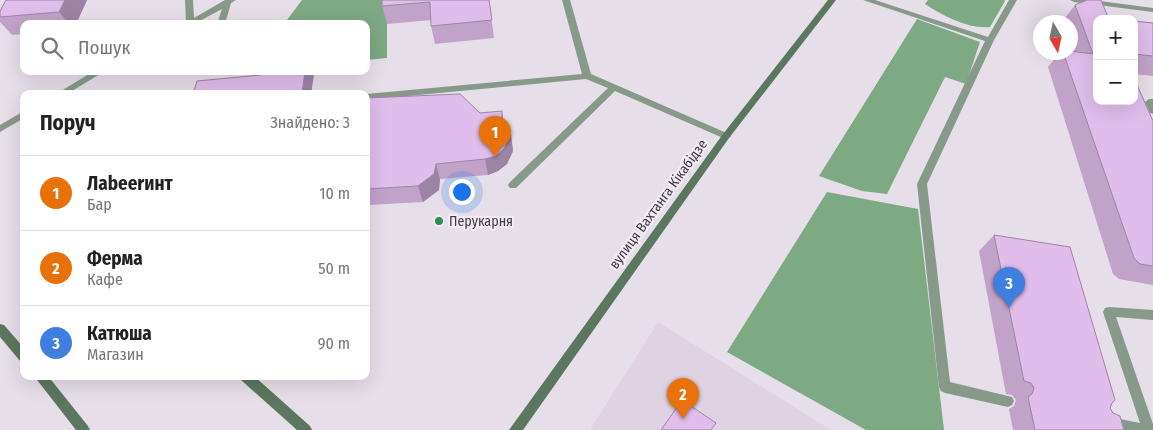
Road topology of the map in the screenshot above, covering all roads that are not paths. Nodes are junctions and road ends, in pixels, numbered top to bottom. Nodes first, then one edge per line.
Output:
1 (189, 0) edge
2 (566, 0) edge
3 (832, 0) edge
4 (867, 0) edge
5 (1013, 0) edge
6 (1074, 0) edge
7 (230, 1) edge
8 (1153, 10) edge
9 (189, 20) edge
10 (195, 20) edge
11 (223, 20) edge
12 (990, 40) junction
13 (94, 75) edge
14 (587, 76) junction
15 (613, 88) junction
16 (67, 90) edge
17 (370, 97) edge
18 (1153, 102) edge
19 (1153, 111) edge
20 (20, 116) edge
21 (0, 129) edge
22 (726, 136) junction
23 (513, 185) dead end
24 (1153, 315) edge
25 (0, 330) edge
26 (20, 352) edge
27 (45, 380) edge
28 (249, 380) edge
29 (1008, 402) dead end
30 (1095, 419) edge
31 (84, 430) edge
32 (306, 430) edge
33 (515, 430) edge
34 (1144, 430) edge
35 (1150, 430) edge

1 - 9 lane
2 - 14 lane
3 - 22 street, вулиця Вахтанга Кікабідзе
4 - 12 lane
5 - 12 lane
6 - 8 lane
7 - 10 lane
7 - 11 lane
12 - 29 lane
13 - 16 lane
14 - 15 lane
14 - 17 lane
15 - 22 lane
15 - 23 lane
18 - 19 lane
20 - 21 lane
22 - 33 street, вулиця Вахтанга Кікабідзе
24 - 35 lane
25 - 26 street
27 - 31 street
28 - 32 street
30 - 34 lane

